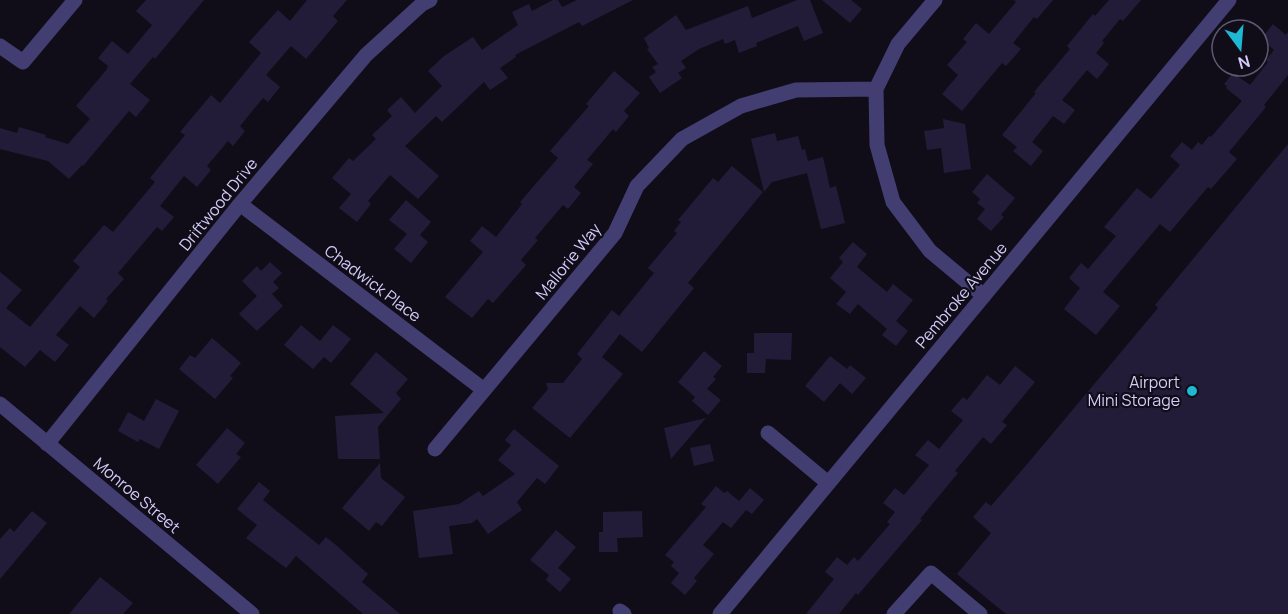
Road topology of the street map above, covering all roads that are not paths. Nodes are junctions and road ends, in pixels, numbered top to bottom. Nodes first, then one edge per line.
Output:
1 (75, 0) edge
2 (430, 0) edge
3 (935, 0) edge
4 (1229, 0) edge
5 (0, 46) edge
6 (876, 89) junction
7 (240, 204) junction
8 (984, 296) junction
9 (484, 390) junction
10 (0, 404) edge
11 (768, 433) dead end
12 (47, 444) junction
13 (435, 449) dead end
14 (828, 483) junction
15 (252, 614) edge
16 (720, 614) edge
17 (894, 614) edge
18 (980, 614) edge

1 - 5 street
2 - 7 street, Driftwood Drive
3 - 6 street
4 - 8 street, Pembroke Avenue
6 - 8 street
6 - 9 street, Mallorie Way
7 - 9 street, Chadwick Place
7 - 12 street, Driftwood Drive
8 - 14 street, Pembroke Avenue
9 - 13 street, Mallorie Way
10 - 12 street, Monroe Street
11 - 14 street
12 - 15 street, Monroe Street
14 - 16 street, Pembroke Avenue
17 - 18 street

